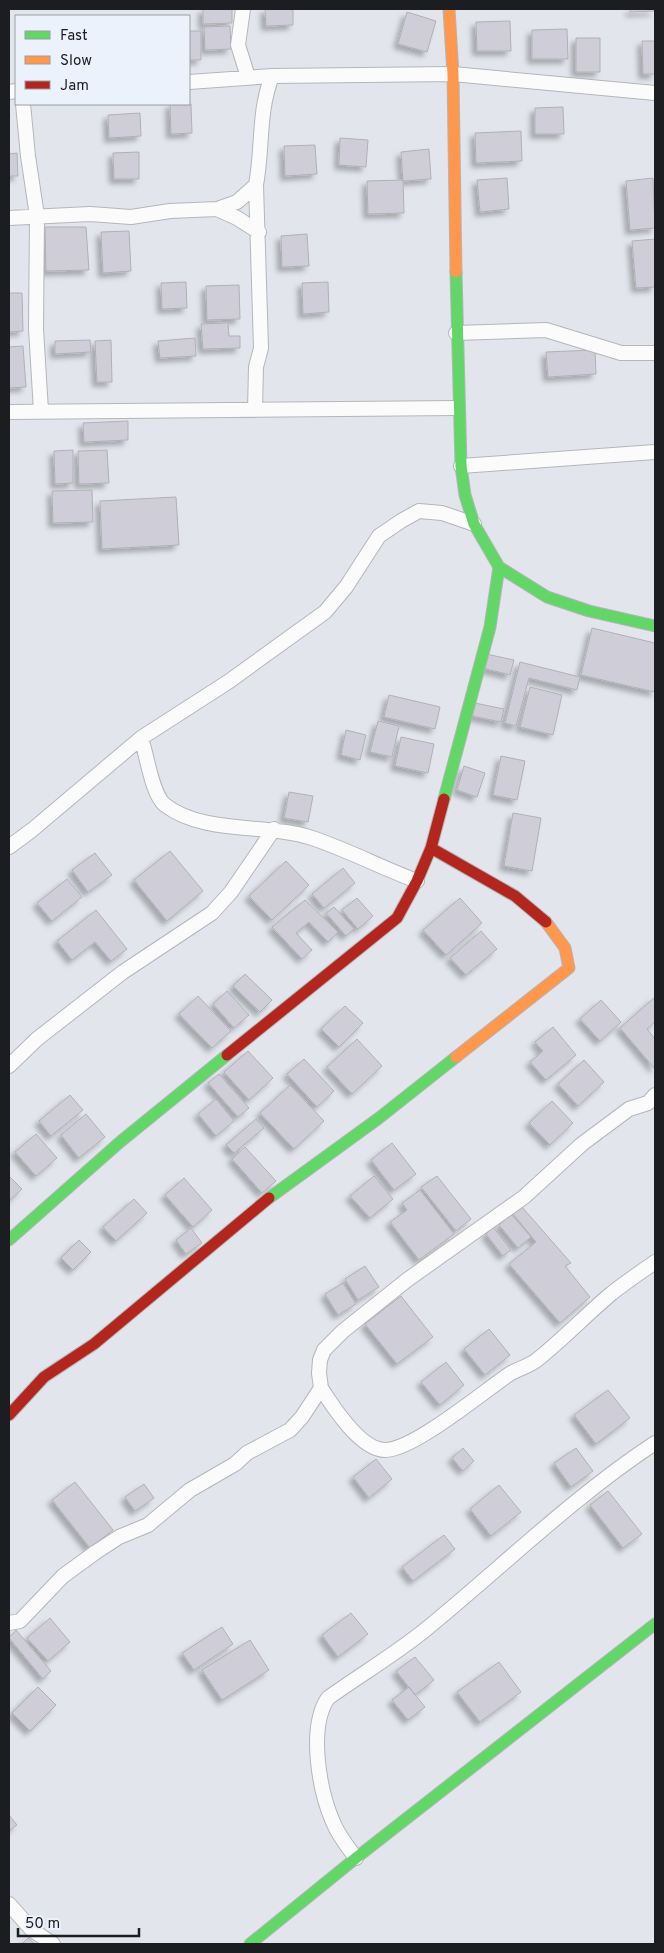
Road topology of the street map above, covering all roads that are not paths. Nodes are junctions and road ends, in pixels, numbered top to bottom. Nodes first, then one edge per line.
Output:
1 (243, 9) edge
2 (449, 9) edge
3 (452, 74) junction
4 (272, 76) junction
5 (248, 77) junction
6 (190, 82) edge
7 (655, 93) edge
8 (23, 105) edge
9 (256, 185) junction
10 (217, 210) junction
11 (37, 216) junction
12 (9, 218) edge
13 (259, 232) junction
14 (456, 333) junction
15 (655, 353) edge
16 (458, 408) junction
17 (41, 410) junction
18 (255, 410) junction
19 (9, 412) edge
20 (655, 452) edge
21 (461, 466) junction
22 (474, 524) junction
23 (499, 567) junction
24 (655, 626) edge
25 (141, 738) junction
26 (274, 829) junction
27 (9, 847) edge
28 (431, 848) junction
29 (417, 881) junction
30 (9, 1066) edge
31 (655, 1096) edge
32 (9, 1240) edge
33 (655, 1262) edge
34 (321, 1388) junction
35 (9, 1416) edge
36 (655, 1443) edge
37 (9, 1623) edge
38 (655, 1624) edge
39 (356, 1858) junction
40 (9, 1904) edge
41 (53, 1944) edge
42 (250, 1944) edge

1 - 5 street
2 - 3 street
3 - 4 street
3 - 7 street
3 - 14 street
4 - 5 street
4 - 9 street
5 - 6 street
8 - 11 street
9 - 10 street
9 - 13 street
10 - 11 street
10 - 13 street
11 - 12 street
11 - 17 street
13 - 18 street
14 - 15 street
14 - 16 street
16 - 18 street
16 - 21 street
17 - 18 street
17 - 19 street
20 - 21 street
21 - 22 street
22 - 23 street
22 - 25 street
23 - 24 street
23 - 28 street
25 - 26 street
25 - 27 street
26 - 29 street
26 - 30 street
28 - 29 street
28 - 35 street
29 - 32 street
31 - 34 street
33 - 34 street
34 - 37 street
36 - 39 street
38 - 39 street
39 - 42 street
40 - 41 street

